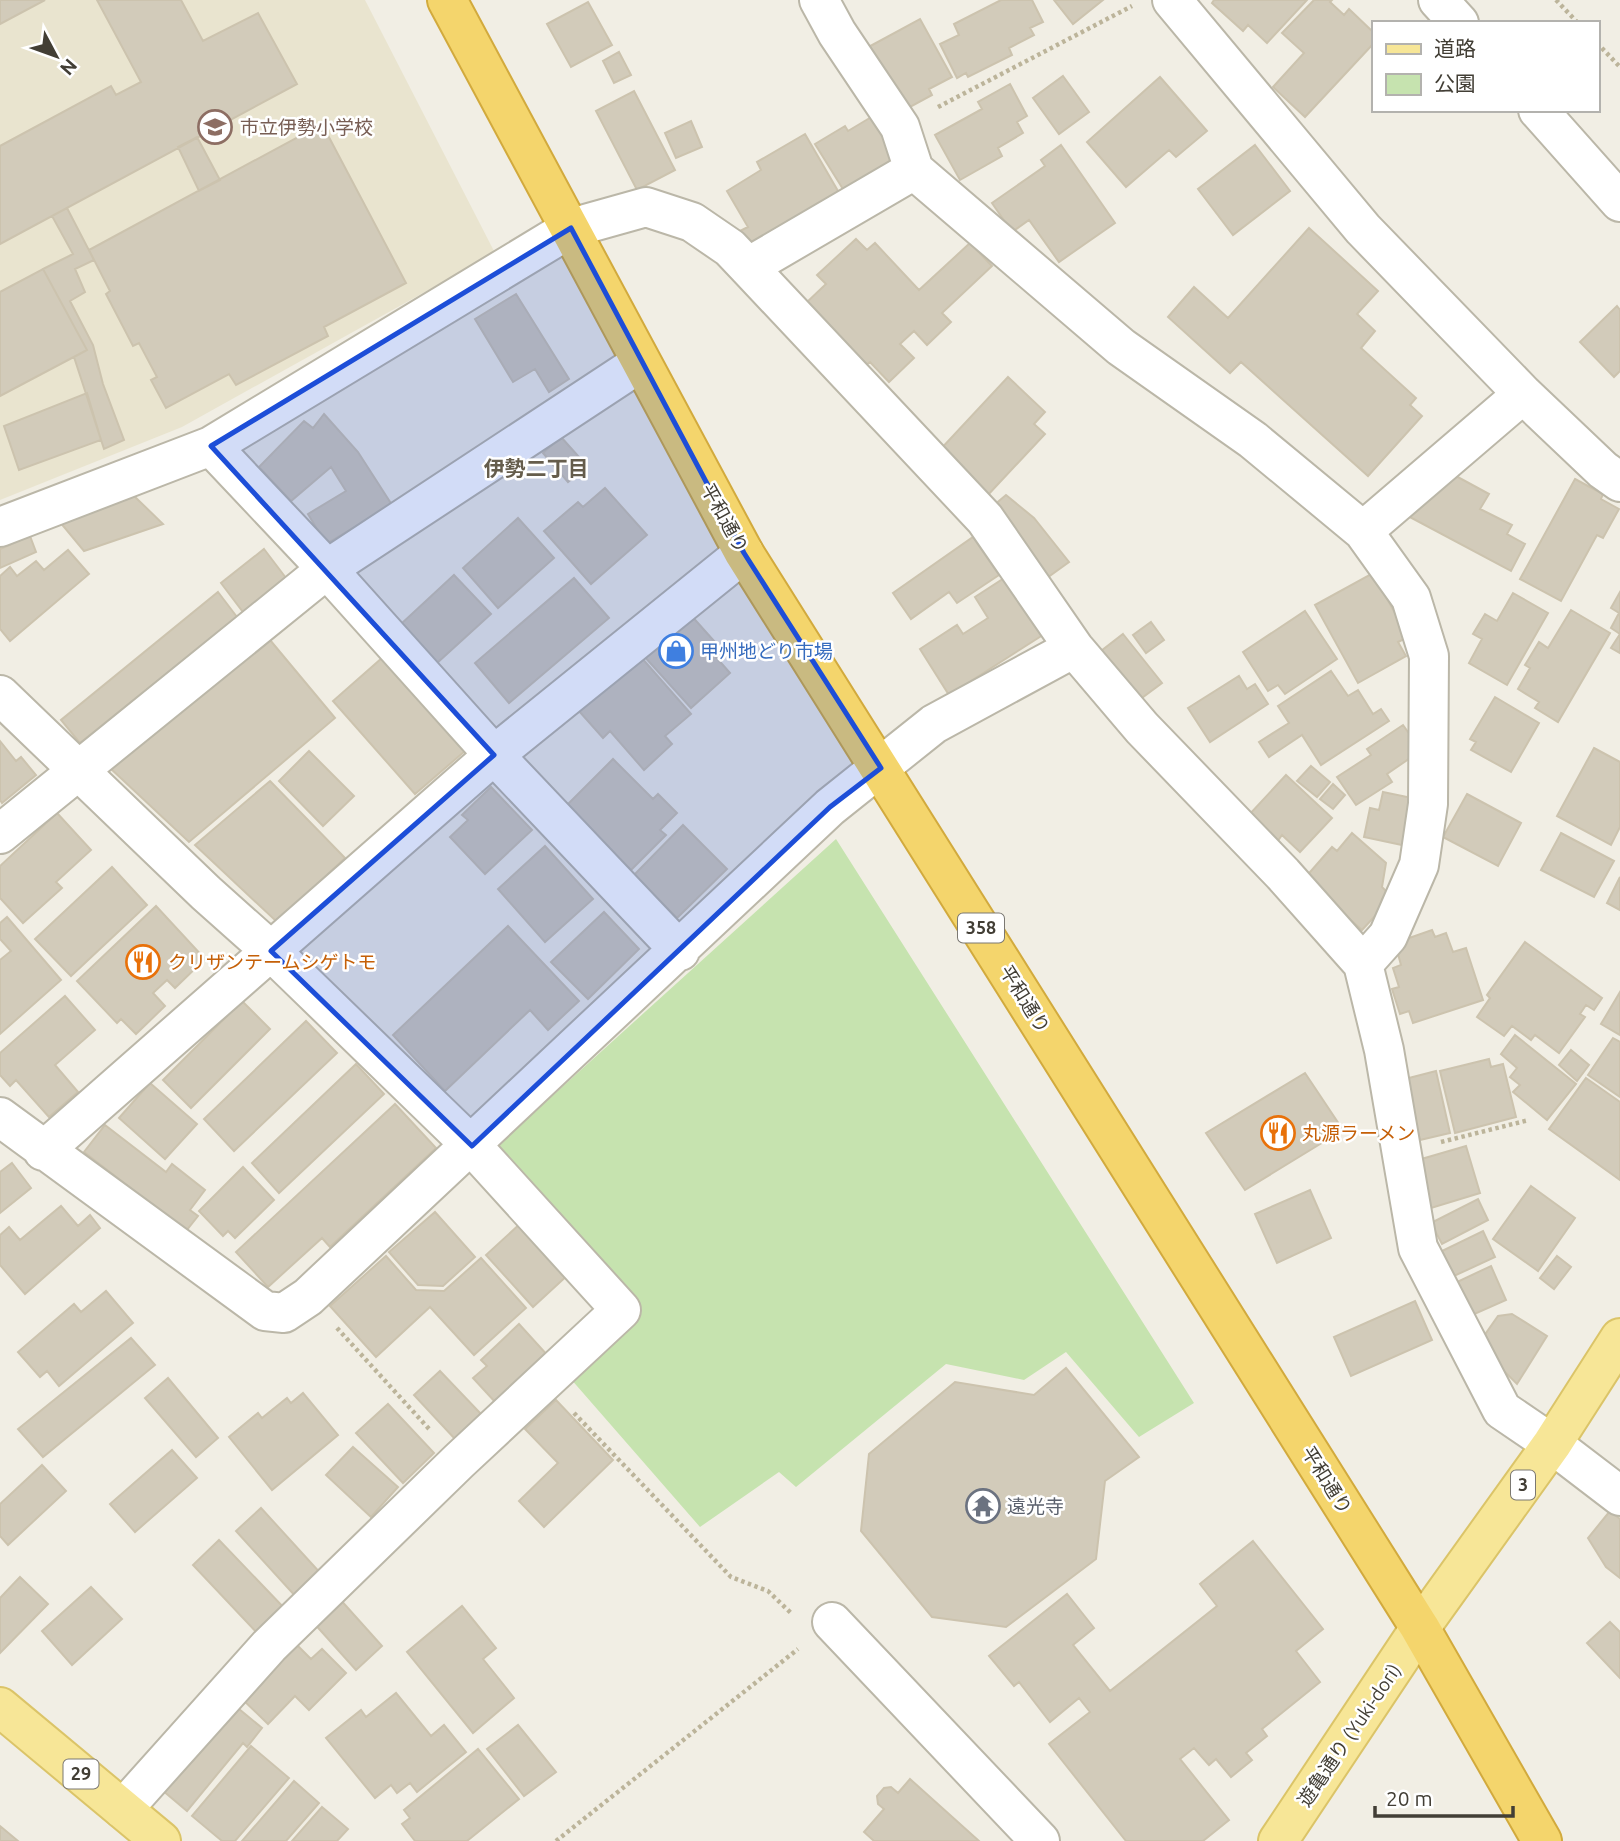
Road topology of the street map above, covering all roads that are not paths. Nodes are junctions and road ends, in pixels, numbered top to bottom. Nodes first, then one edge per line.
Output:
1 (447, 0) edge
2 (819, 0) edge
3 (1172, 0) edge
4 (1438, 0) edge
5 (1457, 21) edge
6 (1540, 112) edge
7 (915, 170) junction
8 (1620, 202) edge
9 (571, 228) junction
10 (748, 267) junction
11 (640, 363) junction
12 (1523, 394) junction
13 (211, 446) junction
14 (1620, 482) edge
15 (0, 527) edge
16 (1363, 531) junction
17 (744, 553) junction
18 (327, 569) junction
19 (1074, 648) junction
20 (0, 695) edge
21 (494, 755) junction
22 (881, 768) junction
23 (78, 769) junction
24 (0, 834) edge
25 (271, 951) junction
26 (680, 951) junction
27 (1363, 964) junction
28 (0, 1117) edge
29 (472, 1146) junction
30 (43, 1151) junction
31 (1620, 1338) edge
32 (1552, 1444) junction
33 (1620, 1496) edge
34 (1420, 1628) junction
35 (823, 1629) road end
36 (0, 1707) edge
37 (123, 1809) junction
38 (161, 1841) edge
39 (1040, 1841) edge
40 (1278, 1841) edge
41 (1542, 1841) edge

1 - 9 highway, 平和通り / 358
2 - 7 street
3 - 12 street
4 - 5 street
6 - 8 street
7 - 10 street
7 - 16 street
9 - 10 street
9 - 11 highway, 平和通り / 358
9 - 13 street
10 - 19 street
11 - 17 highway, 平和通り / 358
11 - 18 street
12 - 14 street
12 - 16 street
13 - 15 street
13 - 18 street
16 - 27 street
17 - 21 street
17 - 22 highway, 平和通り / 358
18 - 21 street
18 - 23 street
19 - 22 street
19 - 27 street
20 - 23 street
21 - 25 street
21 - 26 street
22 - 26 street
22 - 34 highway, 平和通り / 358
23 - 24 street
23 - 25 street
25 - 29 street
25 - 30 street
26 - 29 street
27 - 32 street
28 - 30 street
29 - 30 street
29 - 37 street
31 - 32 main road, 3
32 - 33 street
32 - 34 main road, 3
34 - 40 main road, 遊亀通り (Yuki-dori) / 3
34 - 41 highway, 平和通り / 358
35 - 39 street
36 - 37 main road, 29
37 - 38 main road, 29

